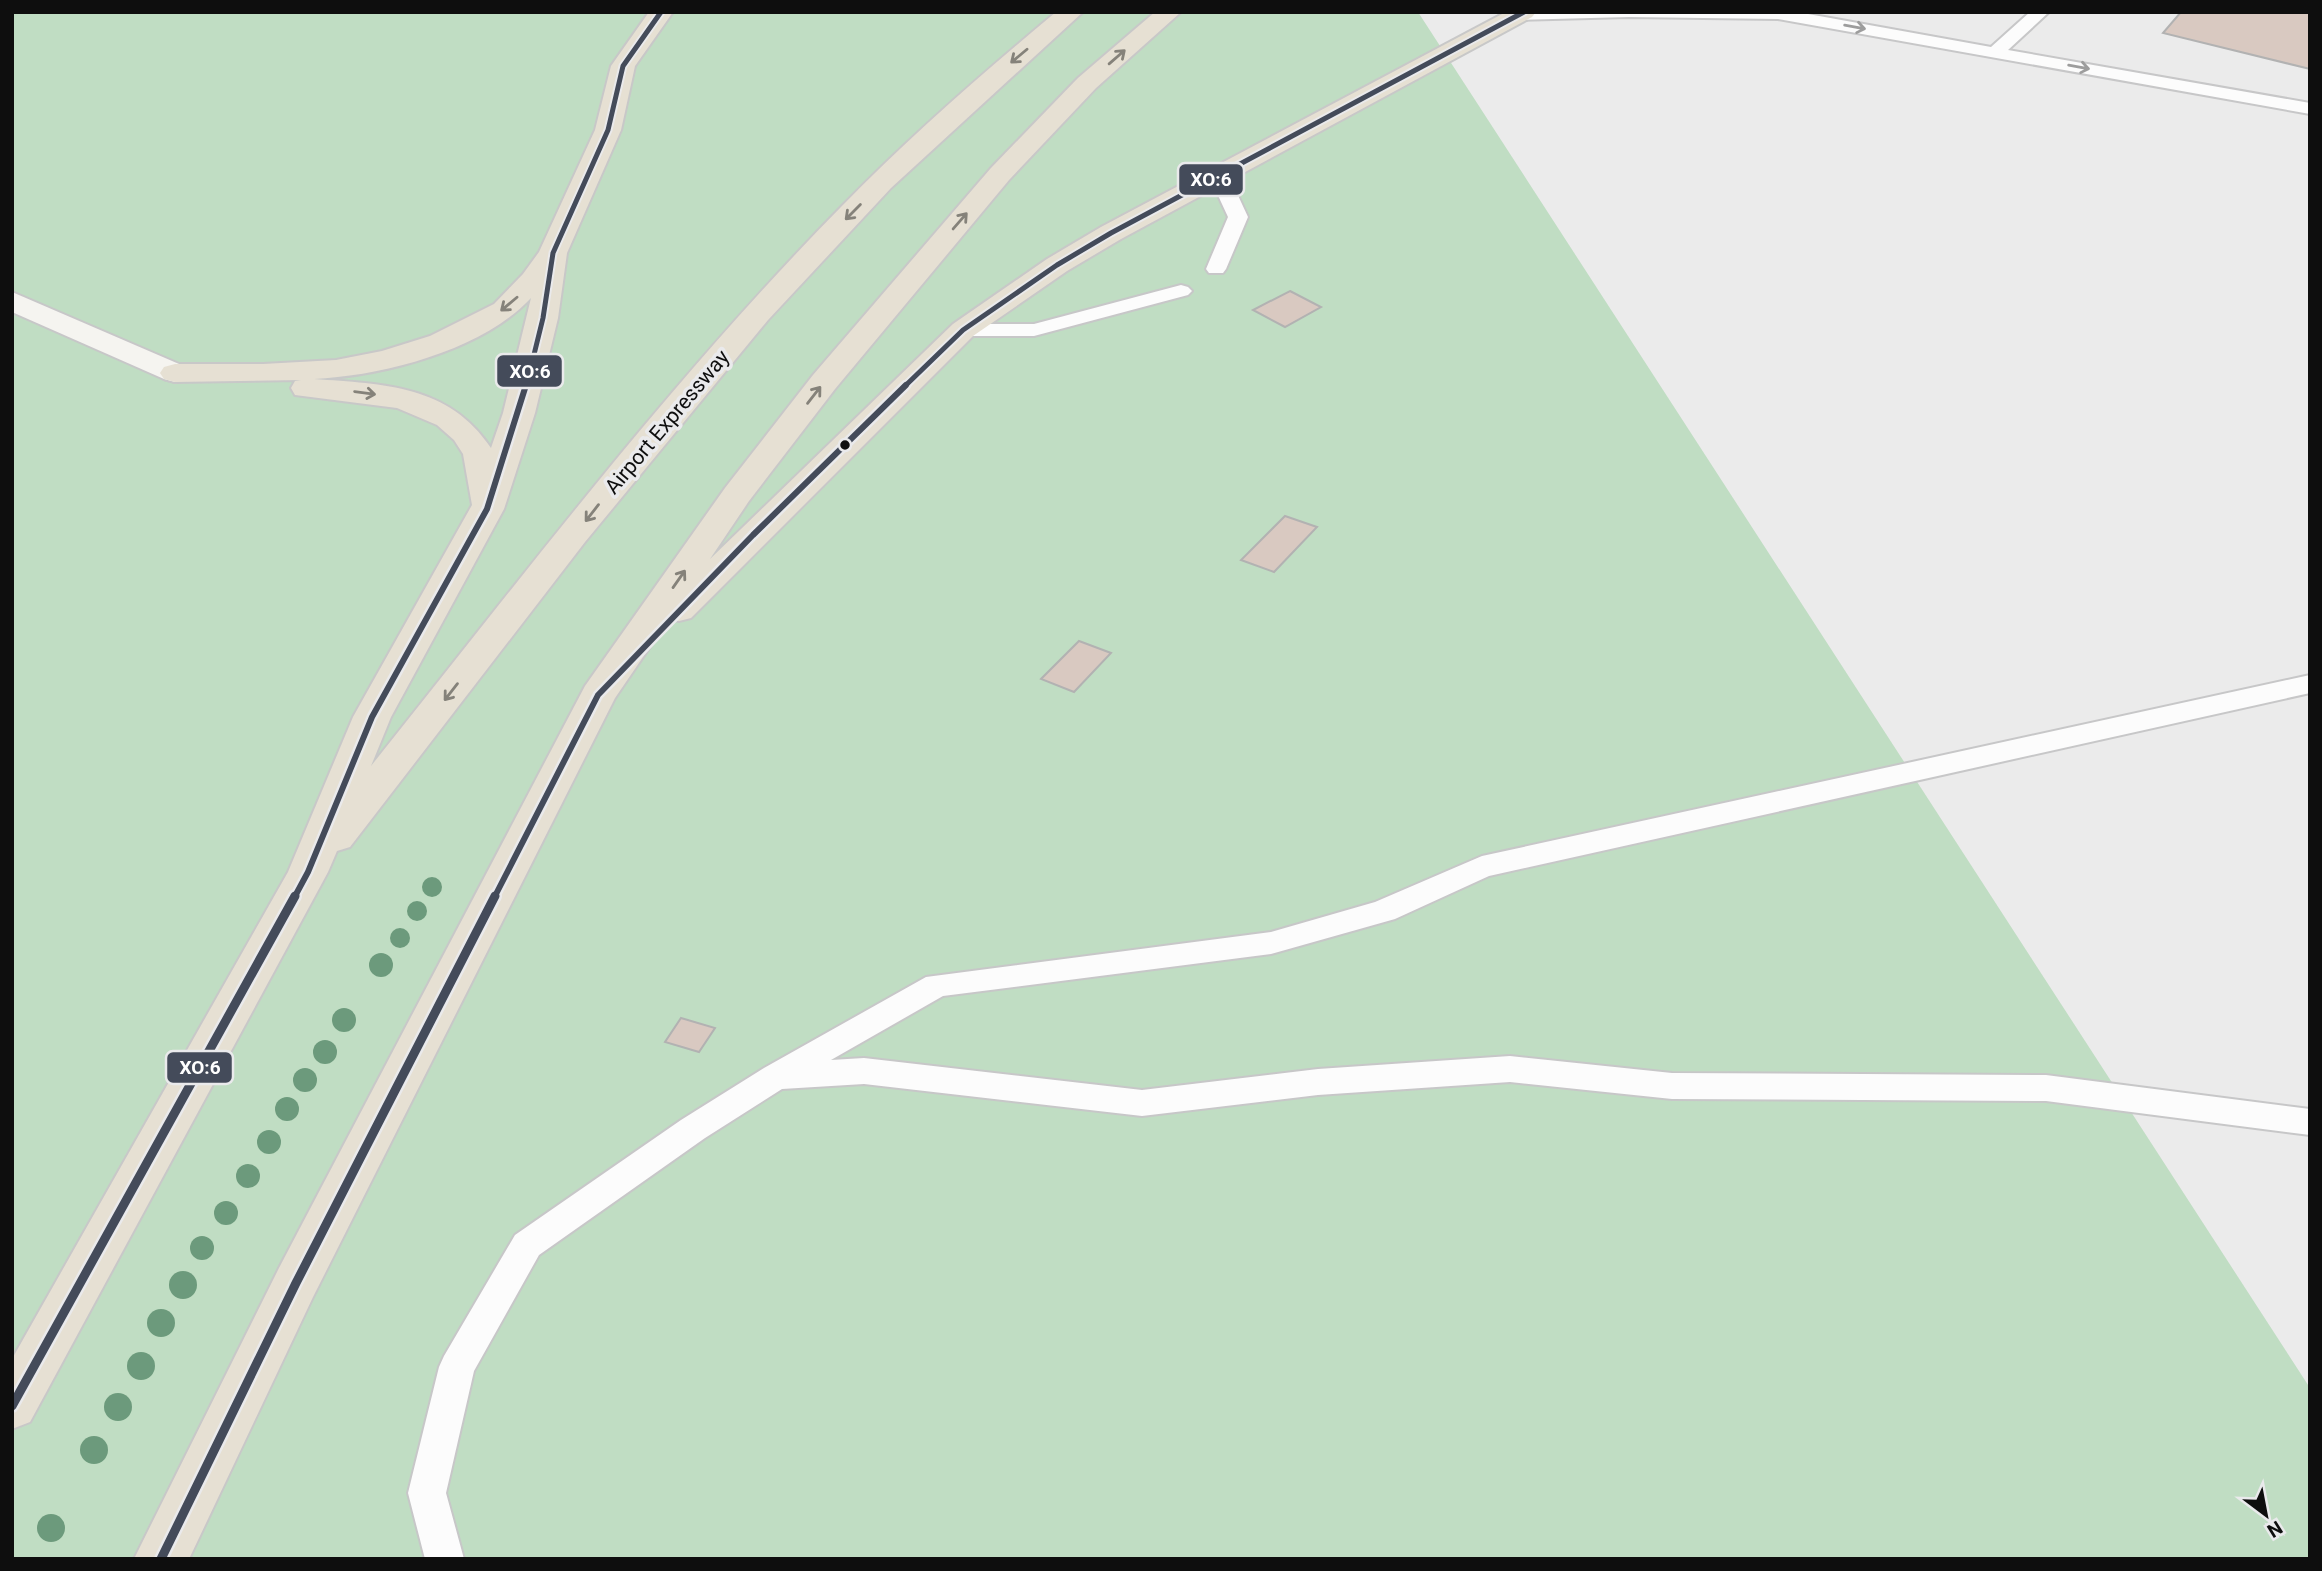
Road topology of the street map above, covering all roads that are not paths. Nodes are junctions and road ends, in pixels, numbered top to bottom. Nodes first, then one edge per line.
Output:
1 (661, 12) edge
2 (1071, 12) edge
3 (1169, 12) edge
4 (2041, 12) edge
5 (1521, 14) edge
6 (1995, 52) junction
7 (2310, 109) edge
8 (1219, 176) junction
9 (553, 253) junction
10 (1216, 269) dead end
11 (1181, 291) dead end
12 (12, 301) edge
13 (963, 330) junction
14 (175, 373) junction
15 (487, 509) junction
16 (2310, 684) edge
17 (598, 695) junction
18 (308, 872) junction
19 (775, 1077) junction
20 (2310, 1122) edge
21 (12, 1406) edge
22 (161, 1559) edge
23 (445, 1559) edge

1 - 9 highway
2 -> 18 highway, Airport Expressway
17 -> 3 highway
4 - 6 lane
5 -> 6 lane
5 - 8 highway
6 -> 7 lane
8 - 10 lane
8 - 13 highway
9 -> 14 highway
9 - 15 highway
11 - 13 lane
12 - 14 street
13 - 17 highway
14 -> 15 highway
15 - 18 highway
16 - 19 lane
17 - 22 highway
18 - 21 highway
19 - 20 lane
19 - 23 lane

